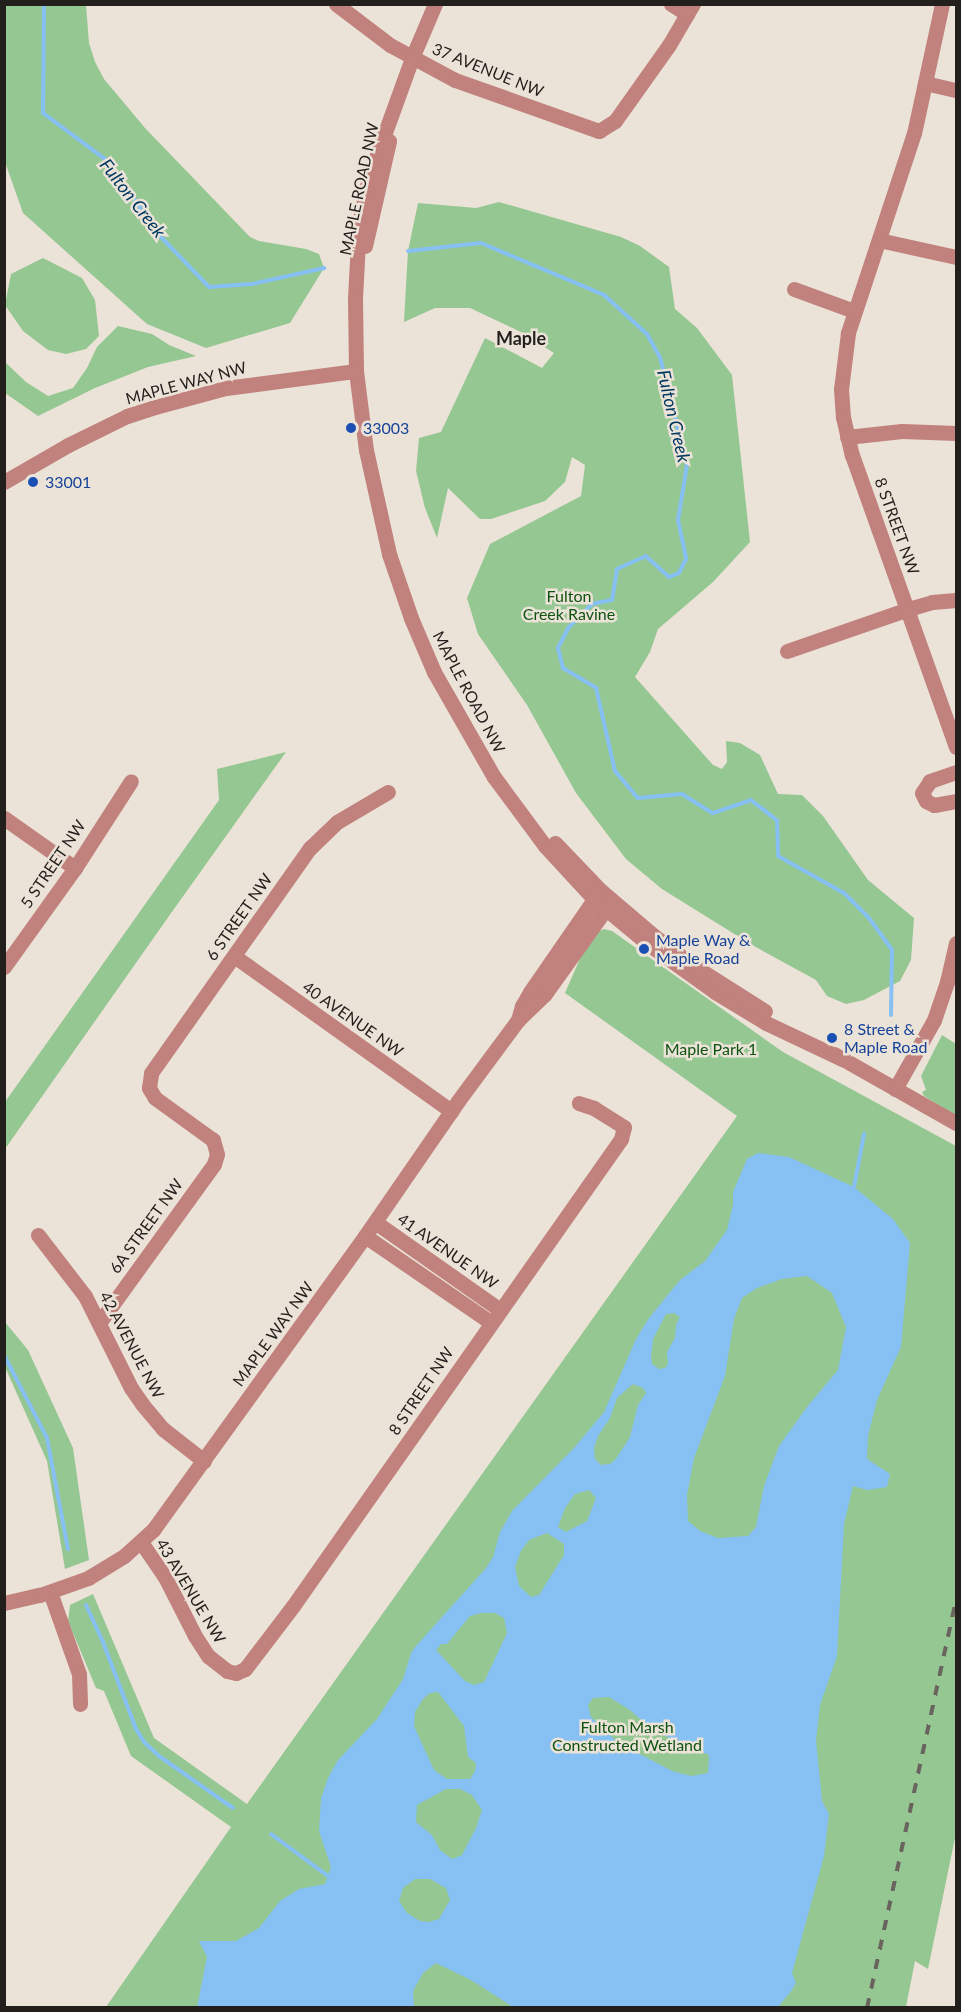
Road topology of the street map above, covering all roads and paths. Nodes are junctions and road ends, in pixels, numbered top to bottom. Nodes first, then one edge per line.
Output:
1 (336, 4) edge
2 (435, 4) edge
3 (670, 4) edge
4 (942, 4) edge
5 (690, 9) edge
6 (412, 58) junction
7 (925, 83) junction
8 (957, 90) edge
9 (879, 240) junction
10 (957, 257) edge
11 (794, 289) dead end
12 (854, 311) junction
13 (356, 371) junction
14 (957, 433) edge
15 (847, 437) junction
16 (4, 482) edge
17 (957, 600) edge
18 (908, 609) junction
19 (787, 651) dead end
20 (957, 747) edge
21 (957, 772) edge
22 (131, 781) dead end
23 (388, 792) dead end
24 (957, 801) edge
25 (4, 818) edge
26 (75, 868) junction
27 (603, 900) junction
28 (957, 944) edge
29 (234, 956) junction
30 (4, 967) edge
31 (895, 1089) junction
32 (579, 1103) dead end
33 (451, 1112) junction
34 (957, 1123) edge
35 (217, 1149) joint
36 (375, 1222) junction
37 (38, 1235) dead end
38 (365, 1236) junction
39 (499, 1309) junction
40 (490, 1322) junction
41 (99, 1323) junction
42 (204, 1461) junction
43 (141, 1542) junction
44 (50, 1592) junction
45 (4, 1603) edge
46 (242, 1671) joint
47 (80, 1704) dead end

1 - 6 street, 37 AVENUE NW
2 - 6 street, MAPLE ROAD NW
3 - 5 street
4 - 7 street, 8 STREET NW
5 - 6 street, 37 AVENUE NW
6 - 13 street, MAPLE ROAD NW
7 - 8 street
7 - 9 street, 8 STREET NW
9 - 10 street
9 - 12 street, 8 STREET NW
11 - 12 street
12 - 15 street, 8 STREET NW
13 - 16 street, MAPLE WAY NW
13 - 27 street, MAPLE ROAD NW
14 - 15 street
15 - 18 street, 8 STREET NW
17 - 18 street
18 - 19 street
18 - 20 street, 8 STREET NW
21 - 24 street
22 - 26 street, 5 STREET NW
23 - 29 street, 6 STREET NW
25 - 26 street
26 - 30 street, 5 STREET NW
27 - 31 street, MAPLE ROAD NW
27 - 33 street, MAPLE WAY NW
28 - 31 street
29 - 33 street, 40 AVENUE NW
29 - 35 street, 6 STREET NW
31 - 34 street, MAPLE ROAD NW
32 - 39 street, 8 STREET NW
33 - 36 street, MAPLE WAY NW
35 - 41 street, 6A STREET NW
36 - 38 street, MAPLE WAY NW
36 - 39 street, 41 AVENUE NW
37 - 41 street, 42 AVENUE NW
38 - 40 street
38 - 42 street, MAPLE WAY NW
39 - 40 street, 8 STREET NW
40 - 46 street, 8 STREET NW
41 - 42 street, 42 AVENUE NW
42 - 43 street, MAPLE WAY NW
43 - 44 street, MAPLE WAY NW
43 - 46 street, 43 AVENUE NW
44 - 45 street, MAPLE WAY NW
44 - 47 street

